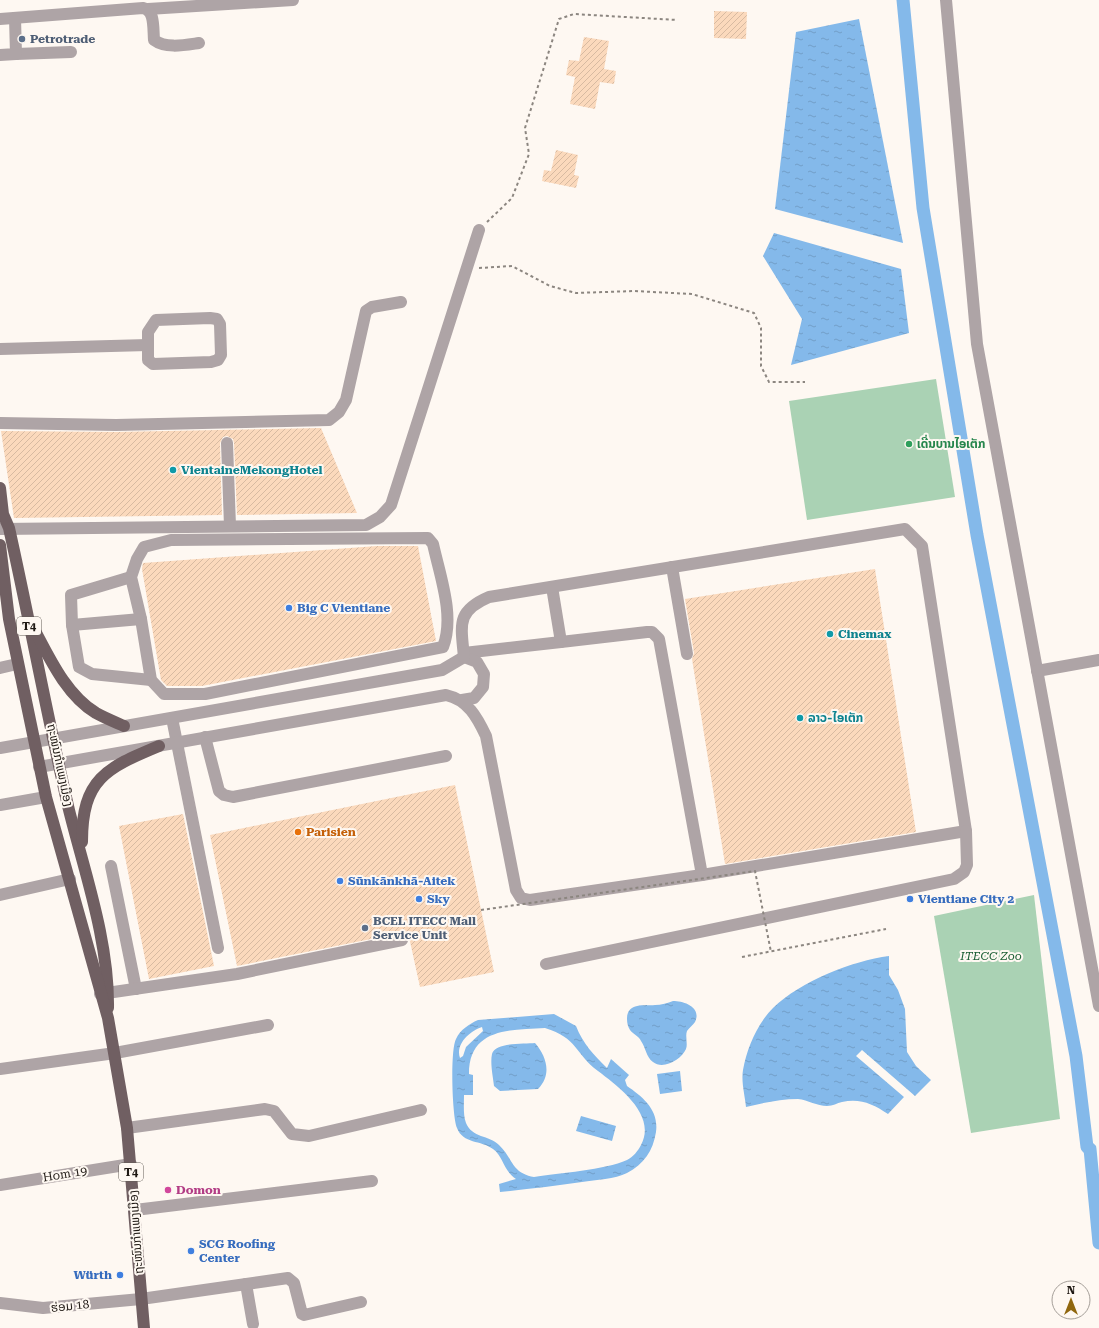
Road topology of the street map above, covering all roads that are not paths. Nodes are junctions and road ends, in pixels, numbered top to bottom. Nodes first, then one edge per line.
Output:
1 (293, 0) edge
2 (946, 0) edge
3 (148, 9) junction
4 (15, 18) junction
5 (0, 19) edge
6 (199, 43) dead end
7 (71, 52) dead end
8 (16, 54) junction
9 (0, 55) edge
10 (479, 230) road end
11 (401, 302) dead end
12 (148, 345) junction
13 (0, 349) edge
14 (0, 422) edge
15 (227, 443) dead end
16 (0, 488) edge
17 (3, 524) edge
18 (230, 526) junction
19 (172, 527) junction
20 (171, 540) junction
21 (0, 545) edge
22 (672, 567) junction
23 (131, 577) junction
24 (2, 579) edge
25 (552, 586) junction
26 (27, 615) junction
27 (448, 618) junction
28 (140, 619) junction
29 (462, 621) junction
30 (72, 625) junction
31 (562, 642) junction
32 (687, 654) dead end
33 (464, 655) junction
34 (1099, 660) edge
35 (17, 664) junction
36 (0, 668) edge
37 (1037, 671) junction
38 (151, 680) junction
39 (205, 694) junction
40 (462, 700) junction
41 (206, 712) junction
42 (172, 718) junction
43 (124, 726) junction
44 (205, 737) junction
45 (54, 738) junction
46 (33, 741) junction
47 (176, 743) junction
48 (159, 746) junction
49 (0, 748) edge
50 (446, 756) dead end
51 (59, 764) junction
52 (39, 767) junction
53 (46, 798) junction
54 (0, 805) edge
55 (966, 831) junction
56 (82, 859) junction
57 (110, 866) dead end
58 (702, 875) junction
59 (70, 880) junction
60 (0, 895) edge
61 (402, 940) dead end
62 (218, 948) dead end
63 (546, 964) dead end
64 (1095, 967) edge
65 (136, 989) junction
66 (104, 994) junction
67 (1099, 1006) edge
68 (268, 1025) dead end
69 (115, 1052) junction
70 (0, 1069) edge
71 (421, 1110) dead end
72 (127, 1128) junction
73 (131, 1164) junction
74 (372, 1181) dead end
75 (0, 1185) edge
76 (135, 1210) junction
77 (246, 1284) junction
78 (140, 1299) junction
79 (361, 1302) dead end
80 (0, 1303) edge
81 (253, 1324) dead end
82 (144, 1328) edge

1 - 3 street
2 - 37 street
3 - 4 street
3 - 6 street
4 - 5 street
4 - 8 street
7 - 8 street
8 - 9 street
10 - 18 street
11 - 14 street
12 - 12 street
12 - 13 street
15 - 18 street
16 - 17 main road, ຖະໜົນກຳແພງເມືອງ / T4
17 - 19 street
17 - 26 main road, ຖະໜົນກຳແພງເມືອງ / T4
18 - 19 street
19 - 20 street
20 - 23 street
20 - 27 street
21 - 24 main road, ຖະໜົນກຳແພງເມືອງ / T4
22 - 25 street
22 - 32 street
22 - 55 street
23 - 28 street
23 - 30 street
24 - 35 main road, ຖະໜົນກຳແພງເມືອງ / T4
25 - 29 street
25 - 31 street
26 - 43 main road
26 - 45 main road, ຖະໜົນກຳແພງເມືອງ / T4
27 - 29 street
27 - 39 street
28 - 30 street
28 - 38 street
29 - 33 street
30 - 38 street
31 - 33 street
31 - 58 street
33 - 40 street
33 - 41 street
34 - 37 street
35 - 36 street
35 - 46 main road, ຖະໜົນກຳແພງເມືອງ / T4
37 - 64 street
38 - 39 street
39 - 41 street
40 - 44 street
40 - 58 street
41 - 42 street
42 - 43 street
42 - 47 street
43 - 45 street
44 - 47 street
44 - 50 street
45 - 46 street
45 - 51 main road, ຖະໜົນກຳແພງເມືອງ / T4
46 - 49 street
46 - 52 main road, ຖະໜົນກຳແພງເມືອງ / T4
47 - 48 street
47 - 62 street
48 - 51 street
48 - 56 main road
51 - 52 street
51 - 56 main road, ຖະໜົນກຳແພງເມືອງ / T4
52 - 53 main road, ຖະໜົນກຳແພງເມືອງ / T4
53 - 54 street
53 - 59 main road, ຖະໜົນກຳແພງເມືອງ / T4
55 - 58 street
55 - 63 street
56 - 66 main road, ຖະໜົນກຳແພງເມືອງ / T4
57 - 65 street
59 - 60 street
59 - 66 main road, ຖະໜົນກຳແພງເມືອງ / T4
61 - 65 street
64 - 67 street
65 - 66 street
66 - 69 main road, ຖະໜົນກຳແພງເມືອງ / T4
68 - 69 street
69 - 70 street
69 - 72 main road, ຖະໜົນກຳແພງເມືອງ / T4
71 - 72 street
72 - 73 main road, ຖະໜົນກຳແພງເມືອງ / T4
73 - 75 street, Hom 19
73 - 76 main road, ຖະໜົນກຳແພງເມືອງ / T4
74 - 76 street
76 - 78 main road, ຖະໜົນກຳແພງເມືອງ / T4
77 - 78 street, ຮ່ອມ 18
77 - 79 street, ຮ່ອມ 18
77 - 81 street
78 - 80 street, ຮ່ອມ 18
78 - 82 main road, ຖະໜົນກຳແພງເມືອງ / T4

